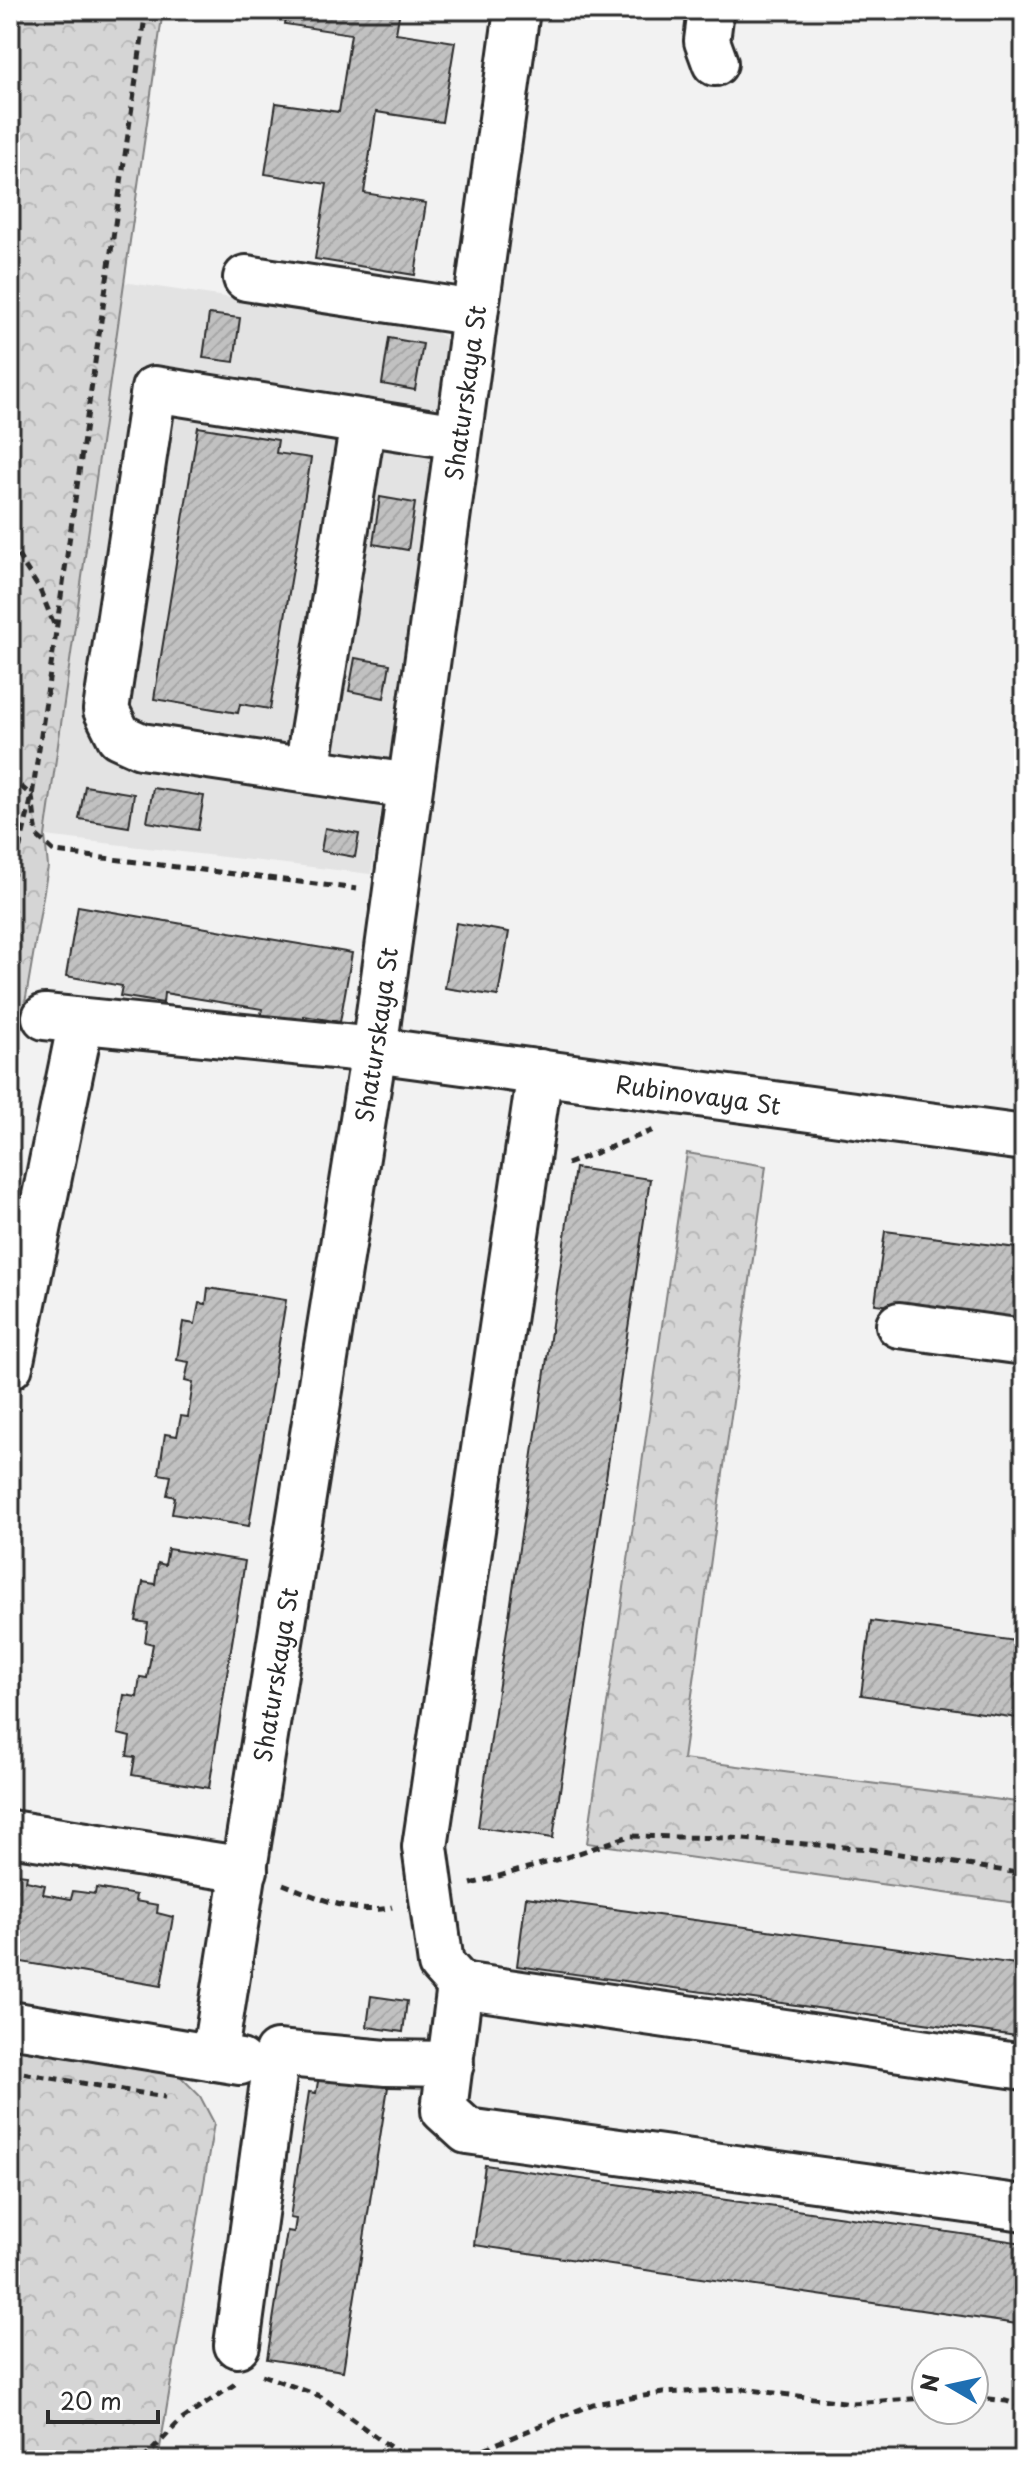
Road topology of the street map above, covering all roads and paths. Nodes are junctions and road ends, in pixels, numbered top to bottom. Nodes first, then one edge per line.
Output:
1 (146, 10) edge
2 (517, 10) edge
3 (711, 10) edge
4 (715, 63) dead end
5 (246, 278) dead end
6 (475, 313) junction
7 (363, 422) junction
8 (458, 435) junction
9 (10, 543) edge
10 (56, 630) junction
11 (307, 770) junction
12 (10, 777) edge
13 (409, 786) junction
14 (32, 796) junction
15 (10, 889) edge
16 (394, 893) junction
17 (374, 1050) junction
18 (540, 1072) junction
19 (665, 1126) dead end
20 (1024, 1138) edge
21 (525, 1180) junction
22 (899, 1325) dead end
23 (1024, 1342) edge
24 (10, 1366) edge
25 (10, 1833) edge
26 (245, 1870) junction
27 (1024, 1874) edge
28 (431, 1896) junction
29 (460, 1985) junction
30 (10, 2024) edge
31 (214, 2058) junction
32 (451, 2064) junction
33 (1024, 2067) edge
34 (275, 2068) junction
35 (10, 2071) edge
36 (165, 2097) dead end
37 (1024, 2208) edge
38 (245, 2359) junction
39 (910, 2399) edge
40 (990, 2399) edge
41 (1024, 2407) edge
42 (143, 2460) edge
43 (408, 2460) edge
44 (444, 2460) edge

1 - 10 path
2 - 6 street, Shaturskaya St
3 - 4 street
5 - 6 street
6 - 8 street, Shaturskaya St
7 - 8 street
7 - 11 street
7 - 11 street
8 - 13 street, Shaturskaya St
9 - 10 path
10 - 14 path
11 - 13 street
12 - 14 path
13 - 16 street, Shaturskaya St
14 - 15 path
14 - 16 path
16 - 17 street, Shaturskaya St
17 - 18 street, Rubinovaya St
17 - 24 street, Rubinovaya St
17 - 26 street, Shaturskaya St
18 - 20 street, Rubinovaya St
18 - 21 street
19 - 21 path
21 - 28 street
22 - 23 street
25 - 26 street
26 - 28 path
26 - 31 street, Shaturskaya St
27 - 28 path
28 - 29 street
29 - 32 street
29 - 33 street
30 - 31 street
31 - 34 street
32 - 34 street
32 - 37 street
34 - 38 street
35 - 36 path
38 - 42 path
38 - 43 path
39 - 44 path
40 - 41 path

